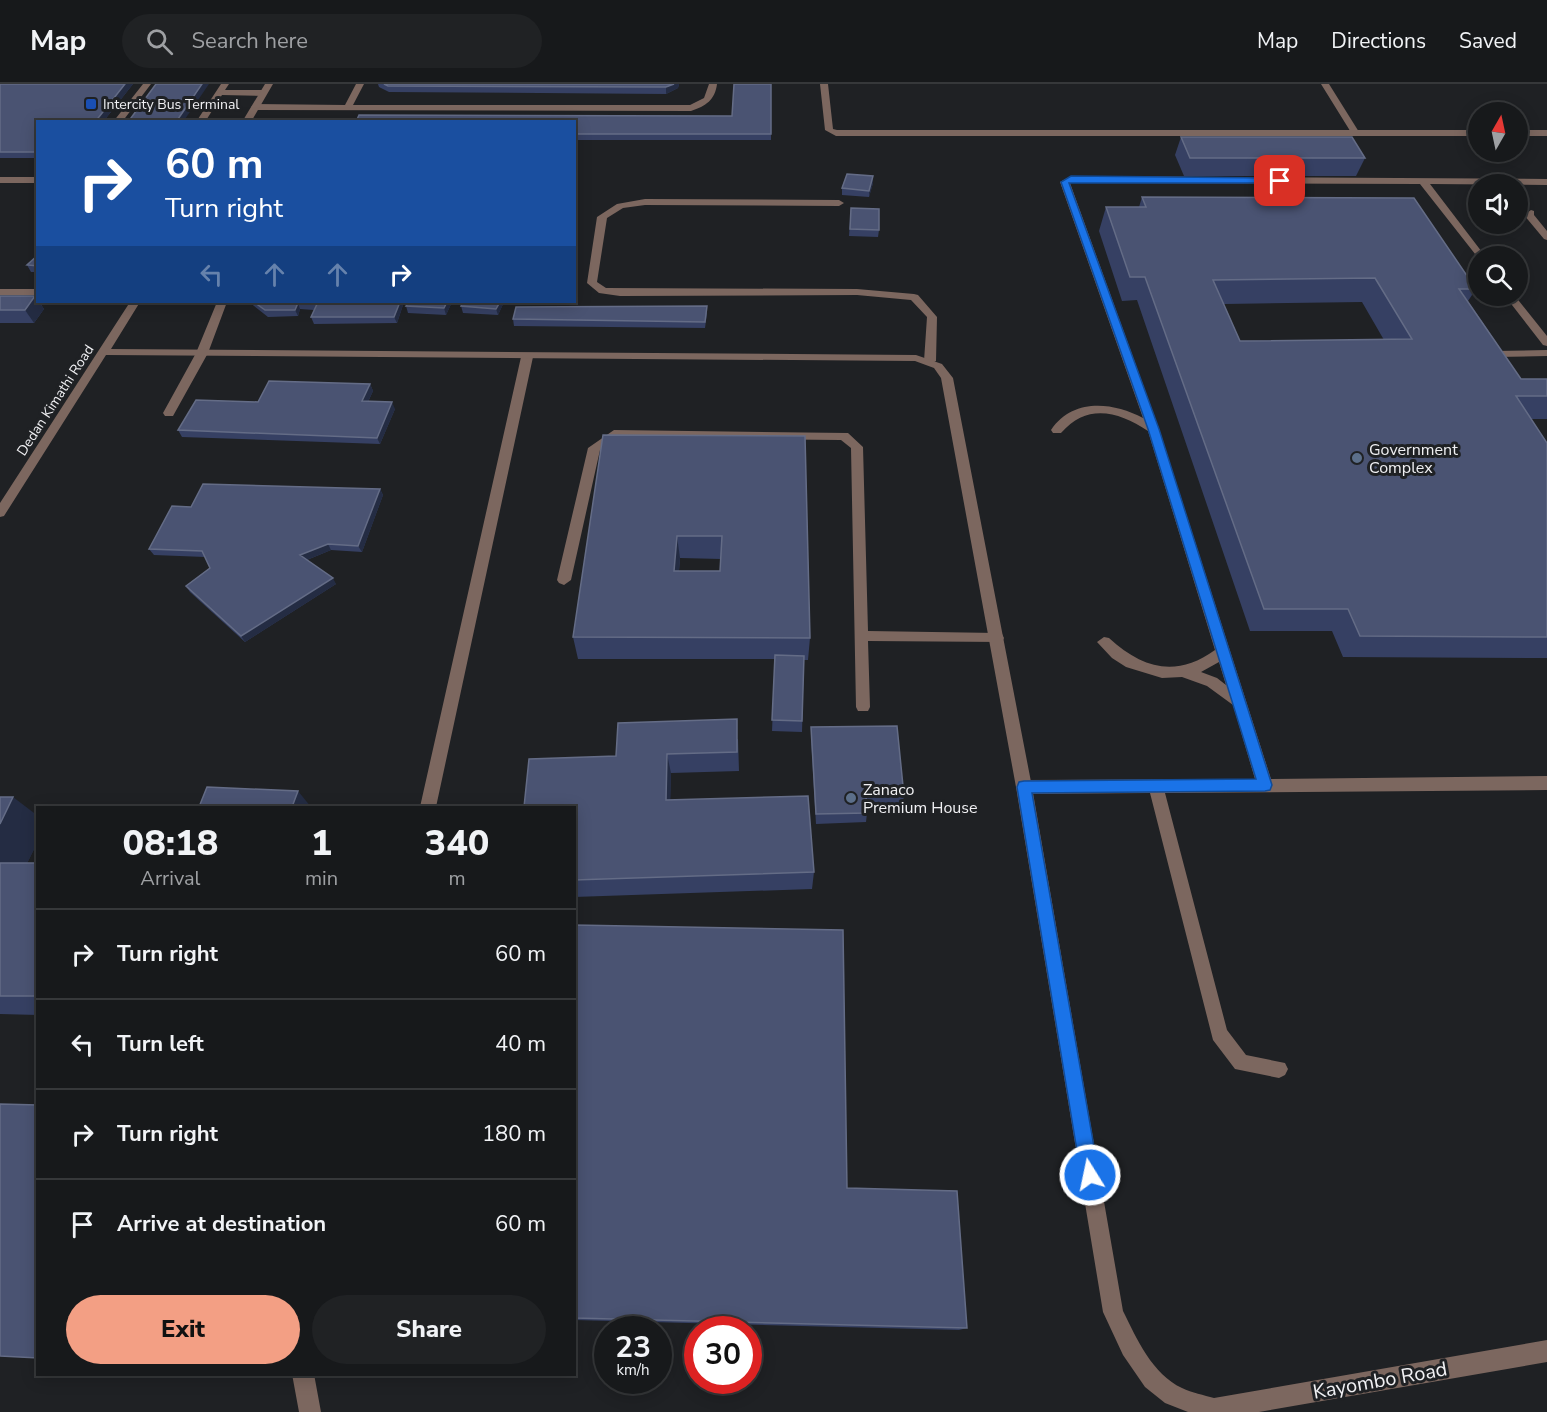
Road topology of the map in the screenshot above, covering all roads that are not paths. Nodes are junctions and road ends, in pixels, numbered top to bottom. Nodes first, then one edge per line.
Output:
1 (147, 84) edge
2 (269, 84) edge
3 (360, 84) edge
4 (713, 84) edge
5 (824, 84) edge
6 (1324, 84) edge
7 (222, 88) edge
8 (263, 93) junction
9 (255, 107) junction
10 (348, 107) junction
11 (119, 120) edge
12 (201, 120) edge
13 (247, 120) edge
14 (1355, 132) junction
15 (1468, 133) edge
16 (1528, 133) edge
17 (1547, 133) edge
18 (0, 180) edge
19 (36, 180) edge
20 (1423, 182) junction
21 (1547, 183) edge
22 (840, 204) dead end
23 (1531, 213) dead end
24 (1547, 237) edge
25 (1472, 246) edge
26 (0, 292) edge
27 (36, 292) edge
28 (134, 303) edge
29 (222, 303) edge
30 (1518, 306) edge
31 (1547, 344) edge
32 (104, 352) junction
33 (202, 353) junction
34 (1547, 353) edge
35 (1495, 354) edge
36 (527, 357) junction
37 (930, 361) junction
38 (169, 413) dead end
39 (1154, 429) junction
40 (1057, 430) dead end
41 (0, 512) edge
42 (564, 580) dead end
43 (862, 636) junction
44 (997, 638) junction
45 (1104, 642) dead end
46 (1223, 652) junction
47 (1184, 672) junction
48 (1238, 700) junction
49 (863, 707) dead end
50 (1547, 783) edge
51 (1265, 785) junction
52 (1156, 786) junction
53 (1024, 787) junction
54 (428, 806) edge
55 (1279, 1069) dead end
56 (1547, 1351) edge
57 (303, 1376) edge
58 (310, 1412) edge

1 - 11 street
2 - 8 street
3 - 10 street
4 - 10 street
5 - 14 street
6 - 14 street
7 - 8 street
7 - 12 street
8 - 9 street
9 - 10 street
9 - 13 street
14 - 15 street
16 - 17 street
18 - 19 street
20 - 21 street
20 - 25 street
20 - 39 street
22 - 37 street
23 - 24 street
26 - 27 street
28 - 32 street, Dedan Kimathi Road
29 - 33 street
30 - 31 street
32 - 33 street
32 - 41 street, Dedan Kimathi Road
33 - 36 street
33 - 38 street
34 - 35 street
36 - 37 street
36 - 54 street
37 - 44 street
39 - 40 street
39 - 46 street
42 - 43 street
43 - 44 street
43 - 49 street
44 - 53 street
45 - 47 street
46 - 47 street
46 - 48 street
47 - 48 street
48 - 51 street
50 - 51 street
51 - 52 street
52 - 53 street
52 - 55 street
53 - 56 street, Kayombo Road
57 - 58 street

